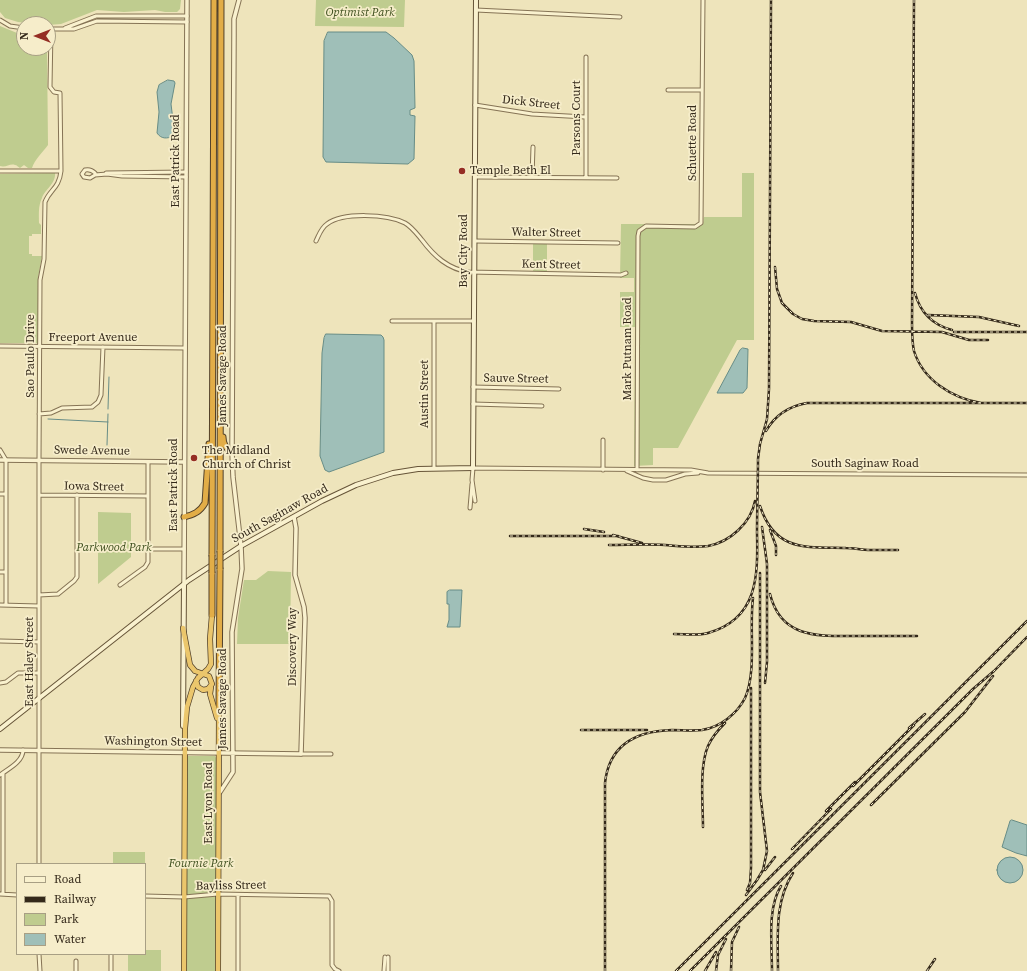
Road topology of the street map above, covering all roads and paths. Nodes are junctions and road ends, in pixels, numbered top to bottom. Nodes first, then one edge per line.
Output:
1 (187, 0) edge
2 (214, 0) edge
3 (222, 0) edge
4 (239, 0) edge
5 (476, 0) edge
6 (703, 0) edge
7 (476, 10) junction
8 (187, 16) junction
9 (620, 17) dead end
10 (0, 20) edge
11 (187, 22) junction
12 (16, 27) edge
13 (56, 29) edge
14 (61, 29) junction
15 (49, 56) edge
16 (586, 57) dead end
17 (668, 90) dead end
18 (702, 90) junction
19 (476, 105) junction
20 (585, 117) junction
21 (533, 148) dead end
22 (0, 171) edge
23 (60, 171) junction
24 (95, 174) dead end
25 (186, 174) junction
26 (475, 177) junction
27 (532, 177) junction
28 (586, 178) junction
29 (617, 178) dead end
30 (641, 229) joint
31 (474, 241) junction
32 (316, 242) dead end
33 (618, 243) dead end
34 (474, 272) junction
35 (626, 273) dead end
36 (392, 321) dead end
37 (434, 321) junction
38 (474, 321) junction
39 (0, 346) edge
40 (40, 347) junction
41 (103, 347) junction
42 (185, 348) junction
43 (213, 387) junction
44 (474, 387) junction
45 (558, 389) dead end
46 (473, 404) junction
47 (542, 406) dead end
48 (39, 414) junction
49 (220, 418) junction
50 (603, 440) dead end
51 (0, 450) edge
52 (232, 452) junction
53 (0, 460) edge
54 (6, 460) junction
55 (39, 461) junction
56 (148, 462) junction
57 (184, 462) junction
58 (434, 468) junction
59 (473, 468) junction
60 (603, 470) junction
61 (626, 470) junction
62 (637, 470) junction
63 (702, 472) junction
64 (1027, 475) edge
65 (472, 480) junction
66 (0, 494) edge
67 (6, 494) junction
68 (39, 495) junction
69 (77, 495) junction
70 (148, 496) junction
71 (475, 501) dead end
72 (470, 508) dead end
73 (184, 517) junction
74 (294, 517) junction
75 (241, 546) junction
76 (148, 549) junction
77 (184, 550) junction
78 (0, 572) edge
79 (6, 572) junction
80 (184, 584) junction
81 (120, 585) dead end
82 (39, 595) junction
83 (0, 605) edge
84 (6, 605) junction
85 (39, 606) junction
86 (212, 615) joint
87 (183, 628) joint
88 (0, 641) edge
89 (39, 642) junction
90 (185, 649) junction
91 (39, 673) junction
92 (200, 676) junction
93 (0, 684) edge
94 (211, 685) junction
95 (39, 698) junction
96 (219, 707) joint
97 (219, 726) junction
98 (0, 729) edge
99 (184, 739) junction
100 (0, 750) edge
101 (23, 750) junction
102 (39, 750) junction
103 (184, 752) junction
104 (219, 753) junction
105 (233, 753) junction
106 (301, 754) junction
107 (331, 754) dead end
108 (2, 774) edge
109 (218, 795) junction
110 (39, 863) edge
111 (2, 894) edge
112 (218, 894) junction
113 (16, 895) edge
114 (238, 895) junction
115 (146, 896) edge
116 (184, 897) junction
117 (40, 955) edge
118 (111, 955) edge
119 (76, 961) dead end
120 (40, 971) edge
121 (76, 971) edge
122 (111, 971) edge
123 (184, 971) edge
124 (218, 971) edge
125 (238, 971) edge
126 (339, 971) edge
127 (384, 971) edge
128 (388, 971) edge

1 - 8 street, East Patrick Road
2 - 43 highway
3 - 49 highway
4 - 52 street, James Savage Road
5 - 7 main road, Bay City Road
6 - 18 street, Schuette Road
7 - 9 street
7 - 19 main road, Bay City Road
8 - 11 street, East Patrick Road
8 - 14 street
10 - 12 street
11 - 14 street
11 - 25 street, East Patrick Road
13 - 14 street
15 - 23 street, Sao Paulo Drive
16 - 20 street, Parsons Court
17 - 18 street
18 - 30 street, Schuette Road
19 - 20 street, Dick Street
19 - 26 main road, Bay City Road
20 - 28 street, Parsons Court
21 - 27 street
22 - 23 street
23 - 40 street, Sao Paulo Drive
24 - 25 street
25 - 42 street, East Patrick Road
26 - 27 street
26 - 31 main road, Bay City Road
27 - 28 street
28 - 29 street
30 - 62 street, Mark Putnam Road
31 - 33 street, Walter Street
31 - 34 main road, Bay City Road
32 - 34 street, Kent Street
34 - 35 street, Kent Street
34 - 38 main road, Bay City Road
36 - 37 street
37 - 38 street
37 - 58 street, Austin Street
38 - 44 main road, Bay City Road
39 - 40 street, Freeport Avenue
40 - 41 street, Freeport Avenue
40 - 48 street, Sao Paulo Drive
41 - 42 street, Freeport Avenue
41 - 48 street
42 - 57 street, East Patrick Road
43 - 73 highway
43 - 86 highway, bridge
44 - 45 street, Sauve Street
44 - 46 main road, Bay City Road
46 - 47 street
46 - 59 main road, Bay City Road
48 - 55 street, Sao Paulo Drive
49 - 52 highway
49 - 96 highway, bridge
50 - 60 street
51 - 54 street
52 - 75 street, James Savage Road
53 - 54 street, Swede Avenue
54 - 55 street, Swede Avenue
54 - 67 street
55 - 56 street, Swede Avenue
55 - 68 street, East Haley Street
56 - 57 street, Swede Avenue
56 - 70 street
57 - 73 street, East Patrick Road
58 - 59 main road, South Saginaw Road
58 - 74 main road, South Saginaw Road
59 - 60 street, South Saginaw Road
59 - 65 street, Bay City Road
60 - 61 street, South Saginaw Road
61 - 62 street, South Saginaw Road
61 - 63 street, South Saginaw Road
62 - 63 street, South Saginaw Road
63 - 64 street, South Saginaw Road
65 - 71 street, Bay City Road
65 - 72 street
66 - 67 street
67 - 79 street
68 - 69 street, Iowa Street
68 - 82 street, East Haley Street
69 - 70 street, Iowa Street
69 - 82 street
70 - 76 street
73 - 77 street, East Patrick Road
74 - 75 main road, South Saginaw Road
74 - 106 street, Discovery Way
75 - 80 main road, South Saginaw Road
75 - 105 street, James Savage Road
76 - 77 street
76 - 81 street
77 - 80 street, East Patrick Road
78 - 79 street
79 - 84 street
80 - 87 main road, East Patrick Road
80 - 95 main road, South Saginaw Road
82 - 85 street, East Haley Street
83 - 84 street
84 - 85 street
85 - 89 street, East Haley Street
86 - 92 highway
87 - 90 highway
88 - 89 street
89 - 91 street, East Haley Street
90 - 92 highway
90 - 99 main road
91 - 93 street
91 - 95 street, East Haley Street
92 - 94 highway
92 - 94 highway
92 - 99 highway
94 - 97 highway
95 - 98 main road, South Saginaw Road
95 - 102 street, East Haley Street
96 - 97 highway, East Lyon Road
97 - 104 highway, East Lyon Road
99 - 103 highway
100 - 101 street, Washington Street
101 - 102 street, Washington Street
101 - 108 street
102 - 103 street, Washington Street
102 - 110 street, East Haley Street
103 - 104 street, Washington Street
103 - 116 highway
104 - 105 street, Washington Street
104 - 109 highway, East Lyon Road
105 - 106 street, Washington Street
105 - 109 street, James Savage Road
106 - 107 street, Washington Street
108 - 111 street
109 - 112 highway, East Lyon Road
111 - 113 street
112 - 114 street, Bayliss Street
112 - 116 street, Bayliss Street
112 - 124 highway, East Lyon Road
114 - 125 street
114 - 126 street, Bayliss Street
115 - 116 street, Bayliss Street
116 - 123 highway
117 - 120 street
118 - 122 street
119 - 121 street
127 - 128 street

